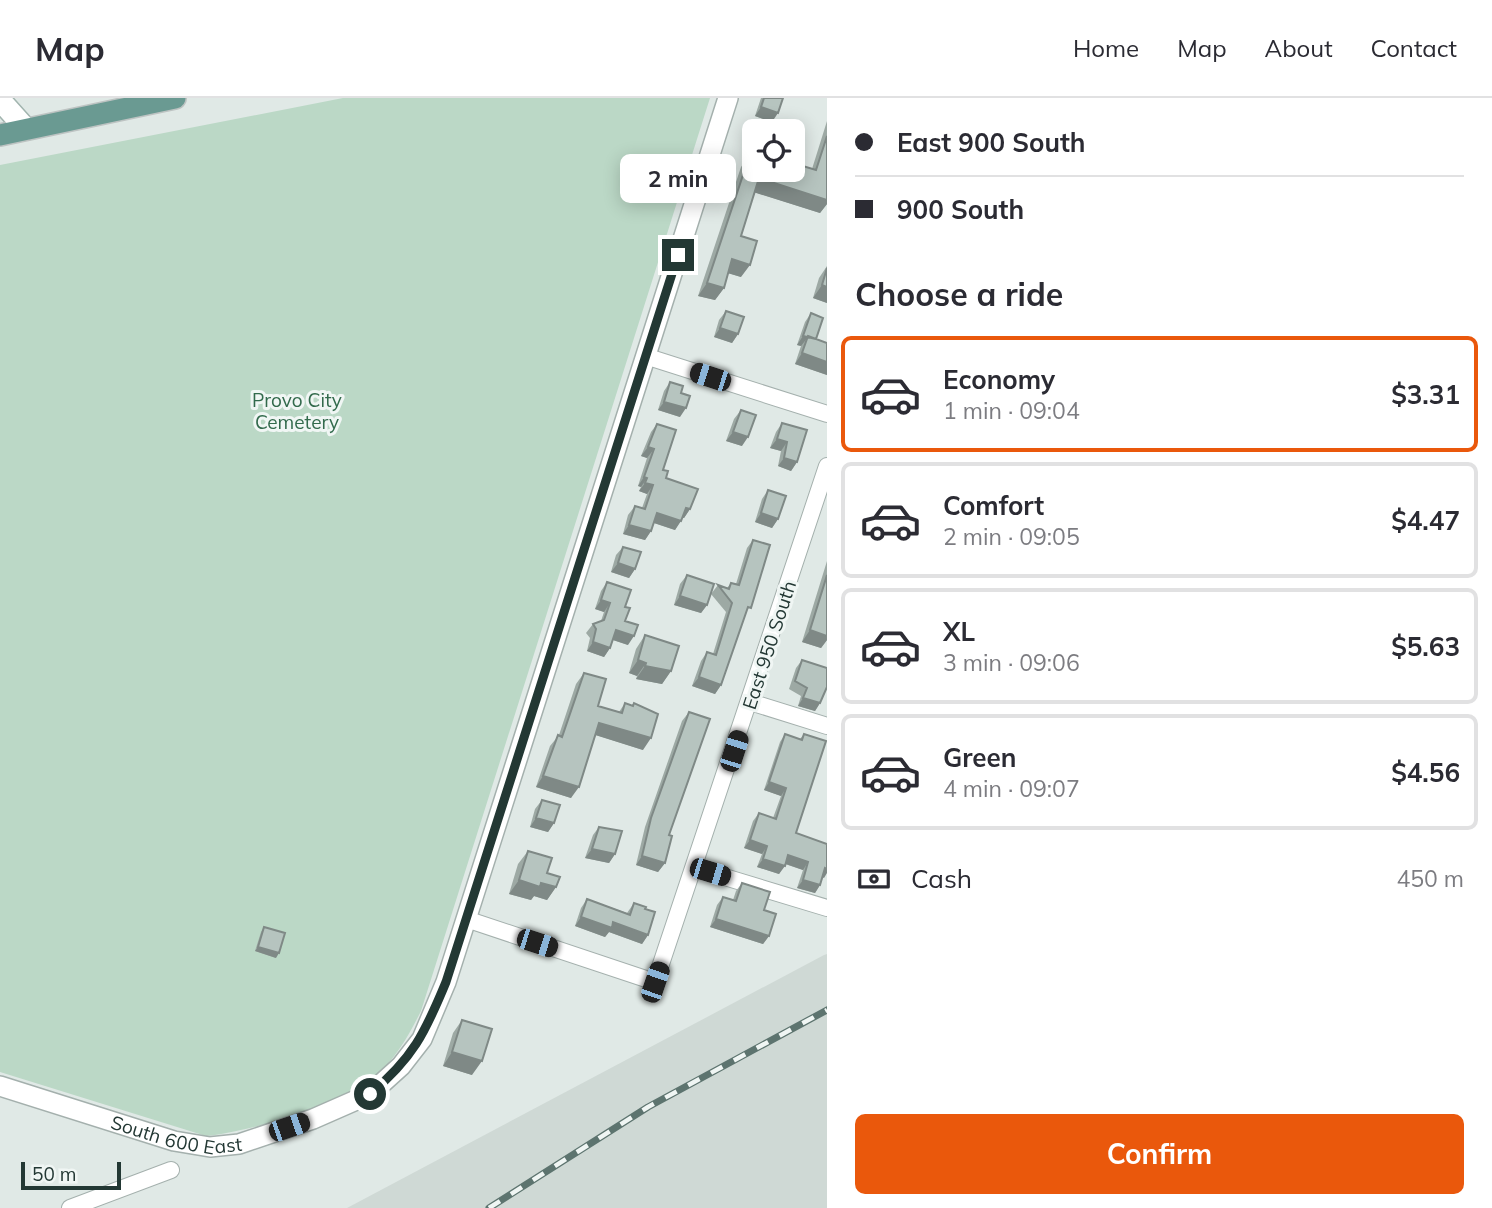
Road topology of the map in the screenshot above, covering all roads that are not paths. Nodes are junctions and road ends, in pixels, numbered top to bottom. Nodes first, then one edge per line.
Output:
1 (175, 98) edge
2 (729, 98) edge
3 (0, 100) edge
4 (26, 129) junction
5 (0, 135) edge
6 (645, 356) junction
7 (827, 414) edge
8 (827, 466) edge
9 (750, 702) junction
10 (827, 726) edge
11 (695, 867) junction
12 (827, 908) edge
13 (466, 919) junction
14 (0, 1086) edge
15 (171, 1170) dead end
16 (70, 1208) edge

1 - 4 main road
2 - 6 street, South 600 East
3 - 4 main road
4 - 5 main road
6 - 7 street
6 - 13 street, South 600 East
8 - 9 street, East 950 South
9 - 10 street
9 - 11 street, East 950 South
11 - 12 street
11 - 13 street, East 950 South
13 - 14 street, South 600 East
15 - 16 street

